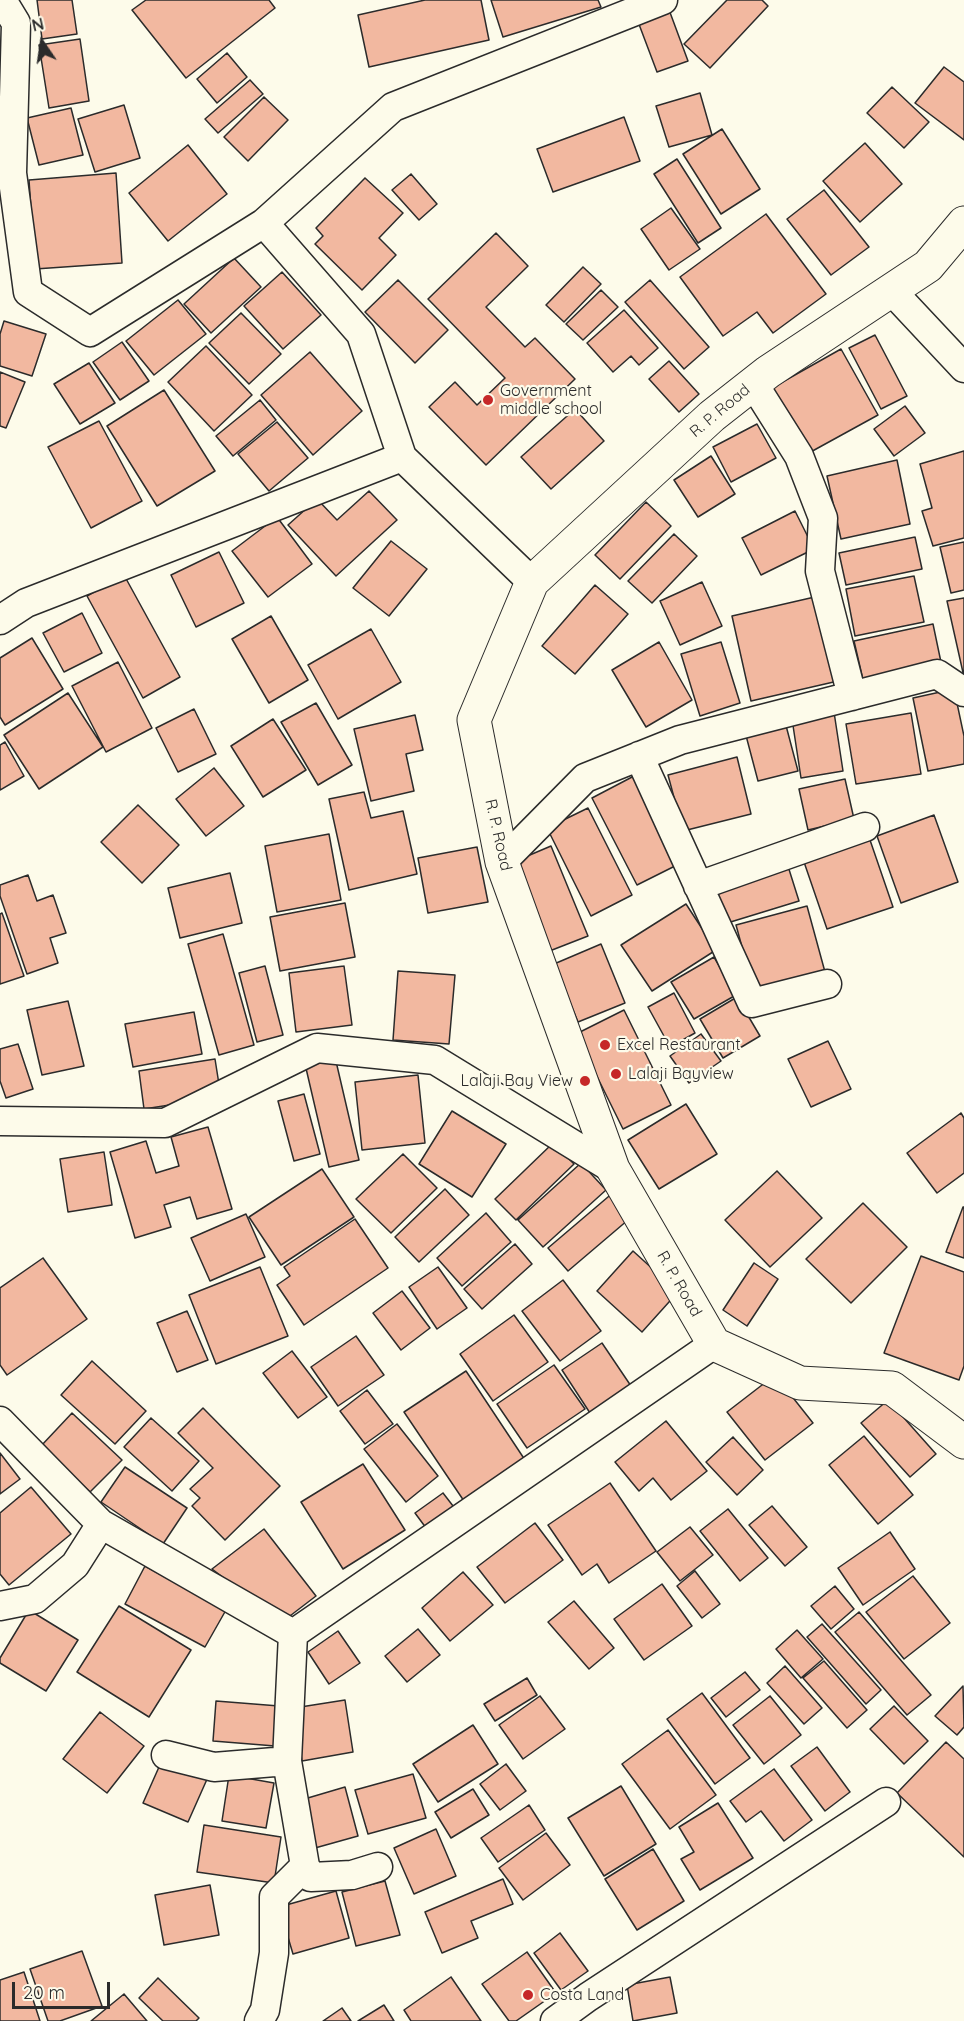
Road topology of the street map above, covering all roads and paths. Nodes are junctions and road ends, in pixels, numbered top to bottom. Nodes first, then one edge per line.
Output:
1 (2, 0) edge
2 (663, 0) edge
3 (264, 223) junction
4 (964, 223) edge
5 (891, 290) junction
6 (964, 368) edge
7 (753, 383) junction
8 (402, 457) junction
9 (532, 582) junction
10 (0, 620) edge
11 (964, 692) edge
12 (852, 696) junction
13 (639, 756) junction
14 (865, 827) dead end
15 (502, 862) junction
16 (699, 886) junction
17 (827, 984) dead end
18 (0, 1121) edge
19 (613, 1169) junction
20 (714, 1344) junction
21 (0, 1421) edge
22 (964, 1442) edge
23 (101, 1524) junction
24 (0, 1606) edge
25 (293, 1634) junction
26 (166, 1755) dead end
27 (288, 1761) junction
28 (886, 1802) dead end
29 (305, 1866) junction
30 (378, 1866) dead end
31 (590, 2009) edge
32 (259, 2021) edge
33 (555, 2021) edge

1 - 3 street
2 - 3 street
3 - 8 street
4 - 5 street, R. P. Road
5 - 6 street
5 - 7 street, R. P. Road
7 - 9 street, R. P. Road
7 - 12 street
8 - 9 street
8 - 10 street
9 - 15 street, R. P. Road
11 - 12 street
12 - 13 street
13 - 15 street
13 - 16 street
14 - 16 street
15 - 19 street, R. P. Road
16 - 17 street
18 - 19 street
19 - 20 street, R. P. Road
20 - 22 street
20 - 25 street
21 - 23 street
23 - 24 street
23 - 25 street
25 - 27 street
26 - 27 street
27 - 29 street
28 - 31 street
29 - 30 street
29 - 32 street
31 - 33 street

